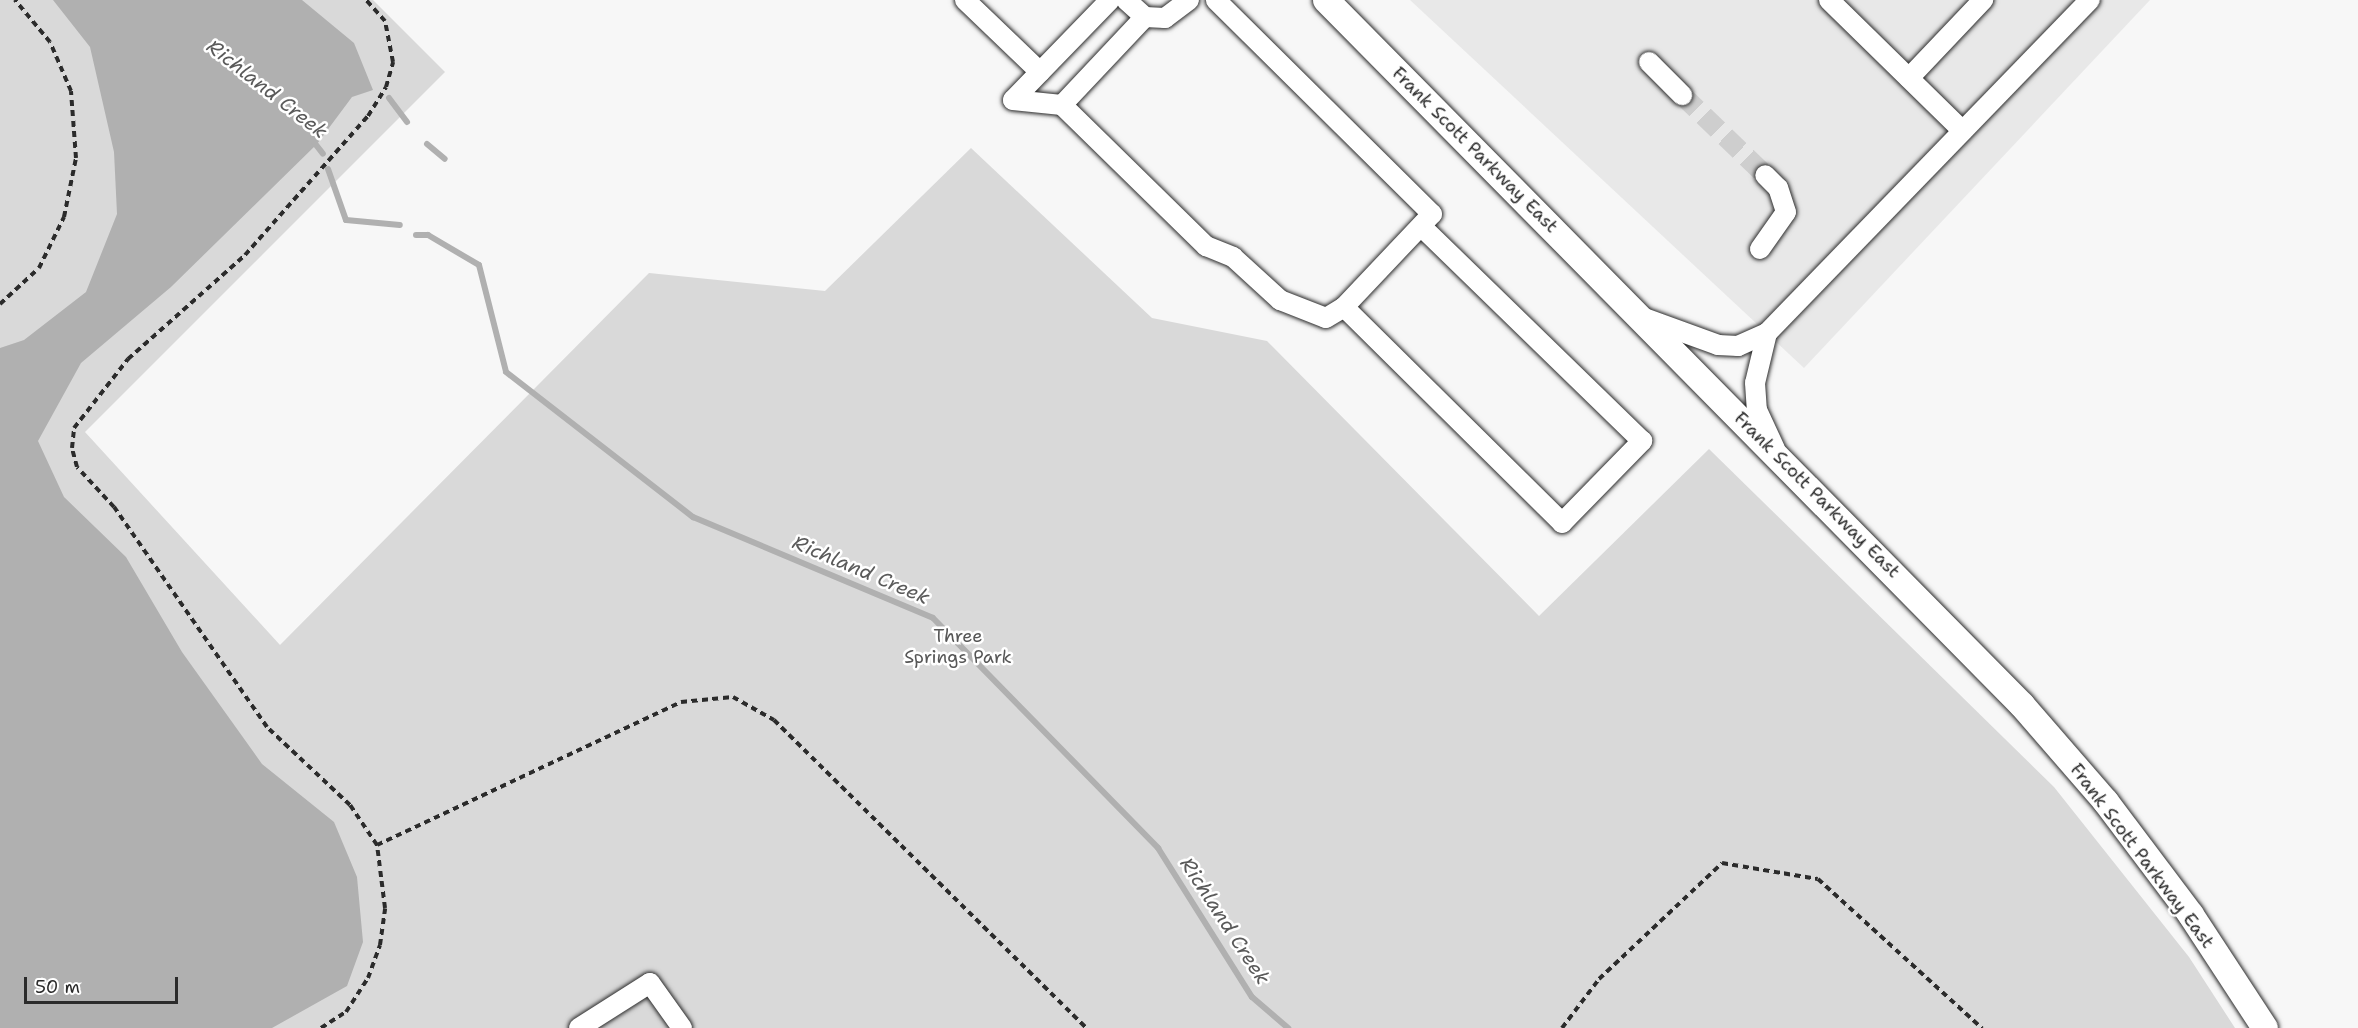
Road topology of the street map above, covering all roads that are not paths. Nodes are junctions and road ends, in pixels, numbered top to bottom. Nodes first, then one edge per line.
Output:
1 (965, 0) edge
2 (1110, 0) edge
3 (1126, 0) edge
4 (1189, 0) edge
5 (1216, 0) edge
6 (1326, 0) edge
7 (1829, 0) edge
8 (1983, 0) edge
9 (2090, 0) edge
10 (1145, 17) junction
11 (1649, 62) dead end
12 (1040, 72) junction
13 (1909, 78) junction
14 (1682, 94) tunnel mouth
15 (1062, 105) junction
16 (1963, 131) junction
17 (1765, 175) tunnel mouth
18 (1421, 226) junction
19 (1760, 249) dead end
20 (1344, 308) junction
21 (1639, 315) junction
22 (1767, 333) junction
23 (1777, 454) junction
24 (579, 1028) edge
25 (682, 1028) edge
26 (2265, 1028) edge

1 - 12 lane
2 - 12 lane
3 - 10 lane
4 - 10 lane
5 - 18 lane
6 - 21 main road, Frank Scott Parkway East
7 - 13 lane
8 - 13 lane
9 - 16 lane
10 - 15 lane
11 - 14 lane
12 - 15 lane
13 - 16 lane
15 - 20 lane
16 - 22 lane
17 - 19 lane
18 - 20 lane
18 - 20 lane
21 - 22 lane
21 - 23 main road, Frank Scott Parkway East
22 - 23 lane
23 - 26 main road, Frank Scott Parkway East
24 - 25 lane

